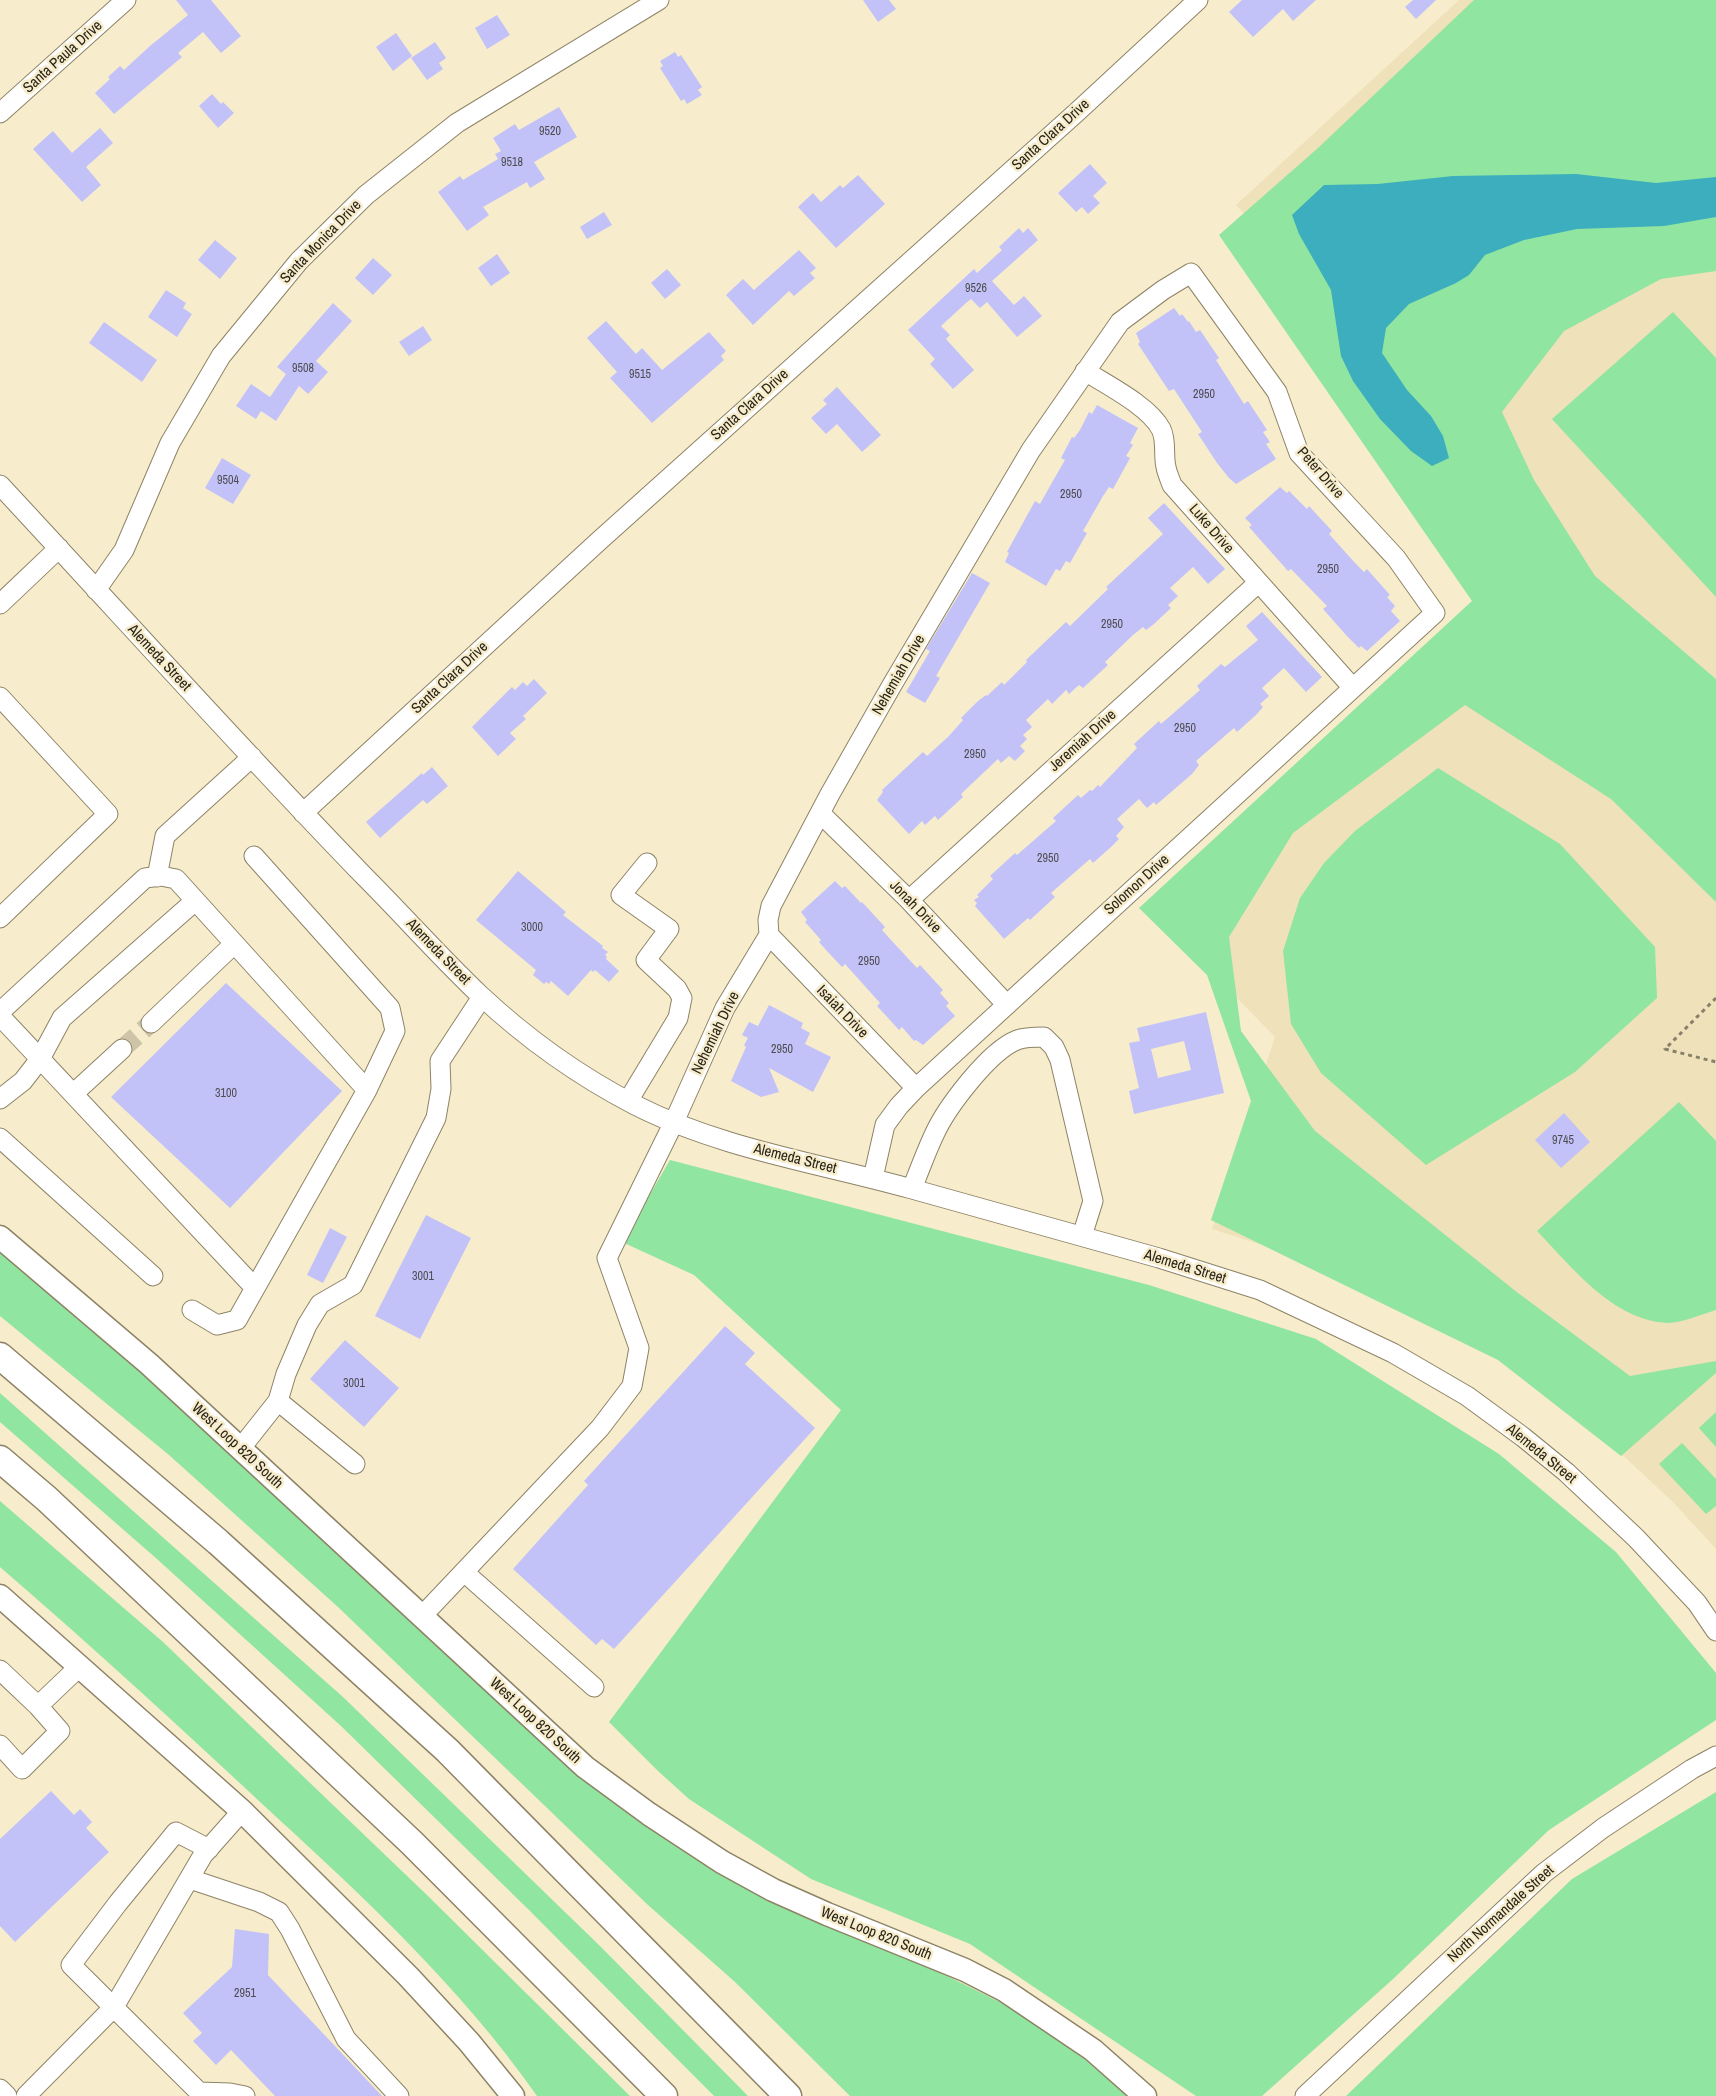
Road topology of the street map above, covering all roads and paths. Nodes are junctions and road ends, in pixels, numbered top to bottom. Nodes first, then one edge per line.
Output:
1 (126, 0) edge
2 (659, 0) edge
3 (1198, 0) edge
4 (0, 113) edge
5 (1191, 272) joint
6 (1085, 371) junction
7 (0, 485) edge
8 (59, 548) junction
9 (1258, 583) junction
10 (96, 590) junction
11 (0, 604) edge
12 (1435, 613) joint
13 (1353, 688) junction
14 (0, 697) edge
15 (252, 758) junction
16 (303, 813) junction
17 (820, 813) junction
18 (254, 856) dead end
19 (647, 864) dead end
20 (156, 877) junction
21 (909, 900) junction
22 (196, 901) junction
23 (0, 918) edge
24 (769, 935) junction
25 (234, 944) junction
26 (482, 997) junction
27 (1716, 998) edge
28 (1006, 1005) junction
29 (0, 1012) edge
30 (0, 1016) edge
31 (151, 1023) tunnel mouth
32 (122, 1049) tunnel mouth
33 (40, 1059) junction
34 (1716, 1062) edge
35 (916, 1088) junction
36 (366, 1090) junction
37 (73, 1094) junction
38 (0, 1099) edge
39 (628, 1101) junction
40 (674, 1122) junction
41 (0, 1138) edge
42 (873, 1178) junction
43 (912, 1189) junction
44 (1082, 1236) junction
45 (0, 1237) edge
46 (153, 1276) dead end
47 (256, 1288) junction
48 (192, 1310) dead end
49 (0, 1342) edge
50 (0, 1356) edge
51 (278, 1401) junction
52 (84, 1427) junction
53 (240, 1449) junction
54 (0, 1459) edge
55 (356, 1464) dead end
56 (464, 1572) junction
57 (0, 1596) edge
58 (422, 1616) junction
59 (1716, 1631) edge
60 (80, 1666) junction
61 (0, 1670) edge
62 (594, 1687) dead end
63 (38, 1706) junction
64 (0, 1745) edge
65 (1716, 1756) edge
66 (242, 1811) junction
67 (209, 1849) junction
68 (190, 1879) junction
69 (114, 2007) junction
70 (0, 2089) edge
71 (199, 2094) edge
72 (7, 2096) edge
73 (26, 2096) edge
74 (245, 2096) edge
75 (399, 2096) edge
76 (513, 2096) edge
77 (664, 2096) edge
78 (788, 2096) edge
79 (1145, 2096) edge
80 (1304, 2096) edge

1 - 4 street, Santa Paula Drive
2 - 10 street, Santa Monica Drive
3 - 16 street, Santa Clara Drive
5 - 6 street, Nehemiah Drive
5 - 12 street, Peter Drive
6 - 9 street, Luke Drive
6 - 17 street, Nehemiah Drive
7 - 8 street, Alemeda Street
8 - 10 street, Alemeda Street
8 - 11 street
9 - 13 street, Luke Drive
9 - 21 street, Jeremiah Drive
10 - 15 street, Alemeda Street
12 - 13 street, Solomon Drive
13 - 28 street, Solomon Drive
14 - 23 street
15 - 16 street, Alemeda Street
15 - 20 street
16 - 26 street, Alemeda Street
17 - 21 street, Jonah Drive
17 - 24 street, Nehemiah Drive
18 - 36 street
19 - 39 street
20 - 22 street
20 - 29 street
21 - 28 street, Jonah Drive
22 - 25 street
22 - 33 street
24 - 35 street, Isaiah Drive
24 - 40 street, Nehemiah Drive
25 - 31 street
25 - 36 street
26 - 39 street, Alemeda Street
26 - 51 street
27 - 34 path
28 - 35 street, Solomon Drive
30 - 33 street
32 - 37 street
33 - 37 street
33 - 38 street
35 - 42 street, Solomon Drive
36 - 47 street
37 - 47 street
39 - 40 street, Alemeda Street
40 - 42 street, Alemeda Street
40 - 56 street, Nehemiah Drive
41 - 46 street
42 - 43 street, Alemeda Street
43 - 44 street, Alemeda Street
43 - 44 street
44 - 59 street, Alemeda Street
45 - 53 main road, West Loop 820 South
47 - 48 street
49 - 52 highway
50 - 52 highway
51 - 53 street
51 - 55 street
52 - 78 highway
53 - 58 main road, West Loop 820 South
54 - 77 highway
56 - 58 street, Nehemiah Drive
56 - 62 street
57 - 60 main road
58 - 79 main road, West Loop 820 South
60 - 63 street
60 - 66 main road
61 - 63 street
63 - 64 street
65 - 80 street, North Normandale Street
66 - 67 street
66 - 76 main road
67 - 68 street
67 - 69 street
68 - 69 street
68 - 75 street
69 - 71 street
69 - 73 street
70 - 72 street
71 - 74 street

